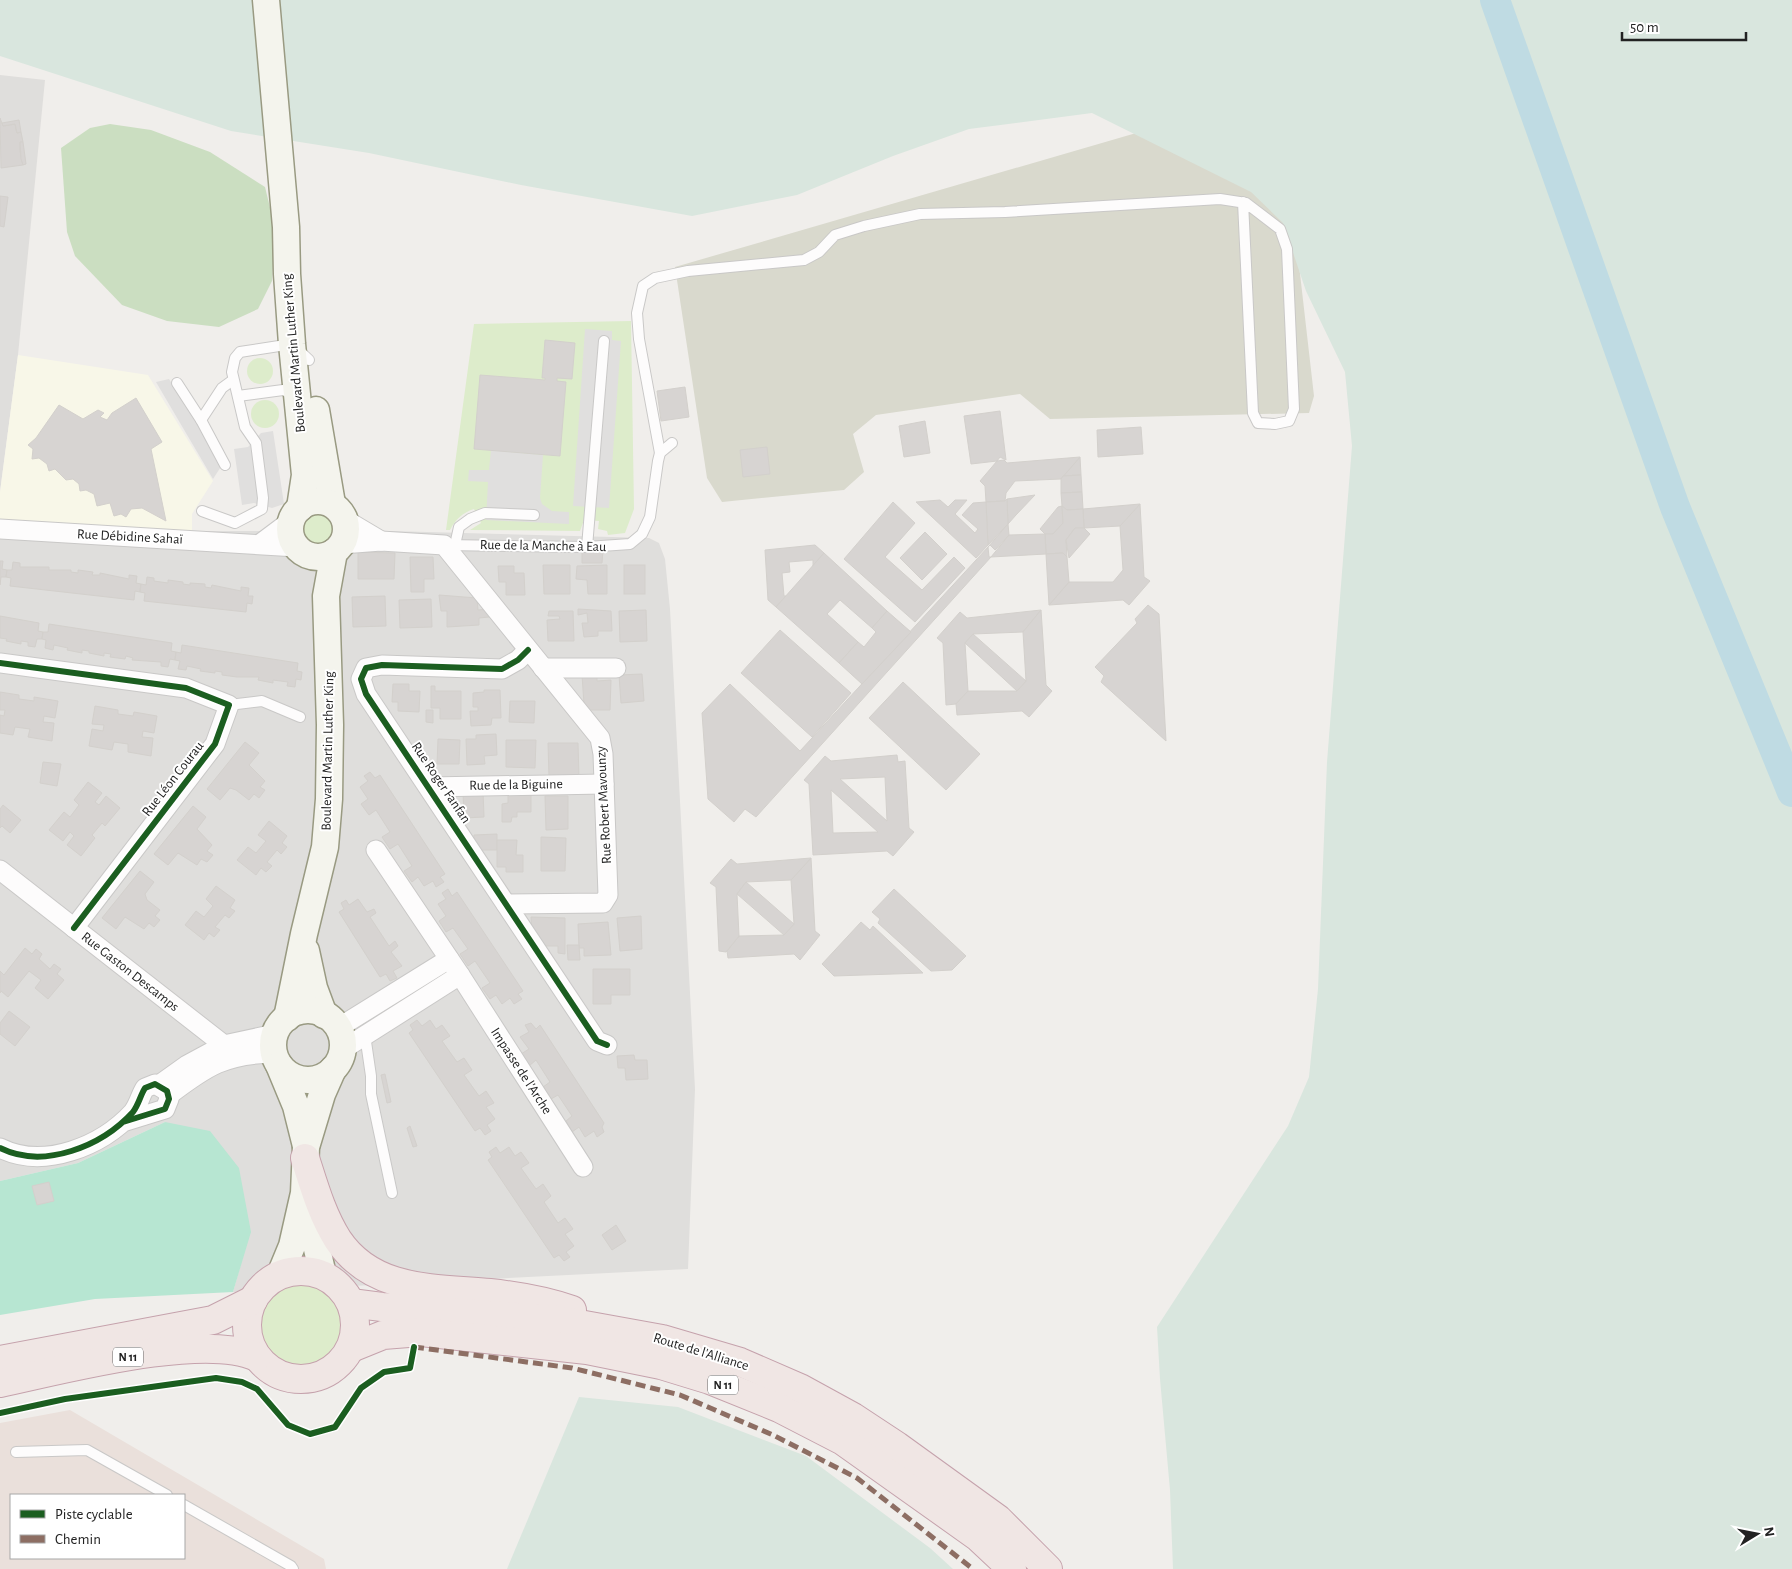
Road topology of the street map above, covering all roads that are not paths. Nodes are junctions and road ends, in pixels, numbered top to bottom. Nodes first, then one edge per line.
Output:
1 (266, 0) edge
2 (1243, 202) junction
3 (604, 340) dead end
4 (301, 352) junction
5 (233, 380) junction
6 (177, 383) dead end
7 (238, 396) junction
8 (298, 398) junction
9 (200, 420) junction
10 (672, 443) dead end
11 (660, 453) junction
12 (225, 465) dead end
13 (202, 511) dead end
14 (296, 514) junction
15 (534, 515) dead end
16 (0, 529) edge
17 (338, 530) junction
18 (235, 533) junction
19 (260, 544) junction
20 (449, 545) junction
21 (587, 546) junction
22 (302, 550) junction
23 (326, 596) junction
24 (528, 650) junction
25 (0, 663) edge
26 (544, 668) junction
27 (616, 668) dead end
28 (229, 705) junction
29 (300, 717) dead end
30 (604, 784) junction
31 (429, 787) junction
32 (376, 850) dead end
33 (0, 870) edge
34 (506, 904) junction
35 (74, 928) junction
36 (304, 934) junction
37 (449, 959) junction
38 (460, 975) junction
39 (365, 1011) junction
40 (368, 1033) junction
41 (334, 1040) junction
42 (278, 1042) junction
43 (608, 1045) dead end
44 (230, 1050) junction
45 (164, 1090) junction
46 (141, 1098) junction
47 (154, 1113) junction
48 (123, 1122) junction
49 (0, 1148) edge
50 (306, 1153) junction
51 (583, 1167) dead end
52 (304, 1193) junction
53 (392, 1193) dead end
54 (280, 1275) junction
55 (323, 1275) junction
56 (254, 1300) junction
57 (351, 1303) junction
58 (623, 1330) junction
59 (350, 1348) junction
60 (257, 1357) junction
61 (0, 1360) edge
62 (0, 1383) edge
63 (16, 1452) dead end
64 (165, 1494) edge
65 (185, 1506) edge
66 (293, 1569) edge
67 (1012, 1569) edge
68 (1048, 1569) edge

1 - 4 main road, Boulevard Martin Luther King
2 - 2 lane
2 - 11 lane, Rue de la Manche à Eau
3 - 21 lane
4 - 5 lane
4 - 8 main road, Boulevard Martin Luther King
4 - 17 main road, Boulevard Martin Luther King
5 - 7 lane
5 - 9 lane
6 - 9 lane
7 - 8 lane
7 - 18 lane
8 - 14 main road, Boulevard Martin Luther King
9 - 12 lane
10 - 11 lane
11 - 21 lane, Rue de la Manche à Eau
13 - 18 lane
14 - 17 main road
14 - 19 street
14 - 22 main road
15 - 20 lane
16 - 18 street, Rue Débidine Sahaï
17 - 20 street, Rue de la Manche à Eau
17 - 22 main road
17 - 23 main road, Boulevard Martin Luther King
18 - 19 street, Rue Débidine Sahaï
19 - 22 street, Rue Débidine Sahaï
20 - 21 lane, Rue de la Manche à Eau
20 - 24 street, Rue Robert Mavounzy
22 - 23 main road, Boulevard Martin Luther King
23 - 36 main road, Boulevard Martin Luther King
24 - 26 street, Rue Robert Mavounzy
24 - 31 street, Rue Roger Fanfan
25 - 28 street
26 - 27 street
26 - 30 street, Rue Robert Mavounzy
28 - 29 lane
28 - 35 street, Rue Léon Courau
30 - 31 street, Rue de la Biguine
30 - 34 street, Rue Robert Mavounzy
31 - 34 street, Rue Roger Fanfan
32 - 37 street, Impasse de l'Arche
33 - 35 street, Rue Gaston Descamps
34 - 43 street, Rue Roger Fanfan
35 - 44 street, Rue Gaston Descamps
36 - 41 main road, Boulevard Martin Luther King
36 - 42 main road, Boulevard Martin Luther King
37 - 38 street, Impasse de l'Arche
37 - 39 street
38 - 40 street
38 - 51 street, Impasse de l'Arche
39 - 40 street
39 - 41 street
40 - 41 street
40 - 53 lane
41 - 42 main road
41 - 42 main road
41 - 50 main road
42 - 44 street
42 - 50 main road
44 - 45 street
45 - 46 street
45 - 47 street
46 - 47 street
46 - 48 street
47 - 48 street
48 - 49 street
50 - 52 main road
50 - 58 highway
52 - 54 main road
52 - 55 main road
54 - 55 highway
54 - 56 highway
55 - 57 highway
56 - 60 highway
56 - 61 highway, N 11
57 - 58 highway, Route de l'Alliance / N 11
57 - 59 highway
58 - 68 highway, Route de l'Alliance / N 11
59 - 60 highway
59 - 67 highway, Route de l'Alliance / N 11
60 - 62 highway, N 11
63 - 64 lane
65 - 66 lane

